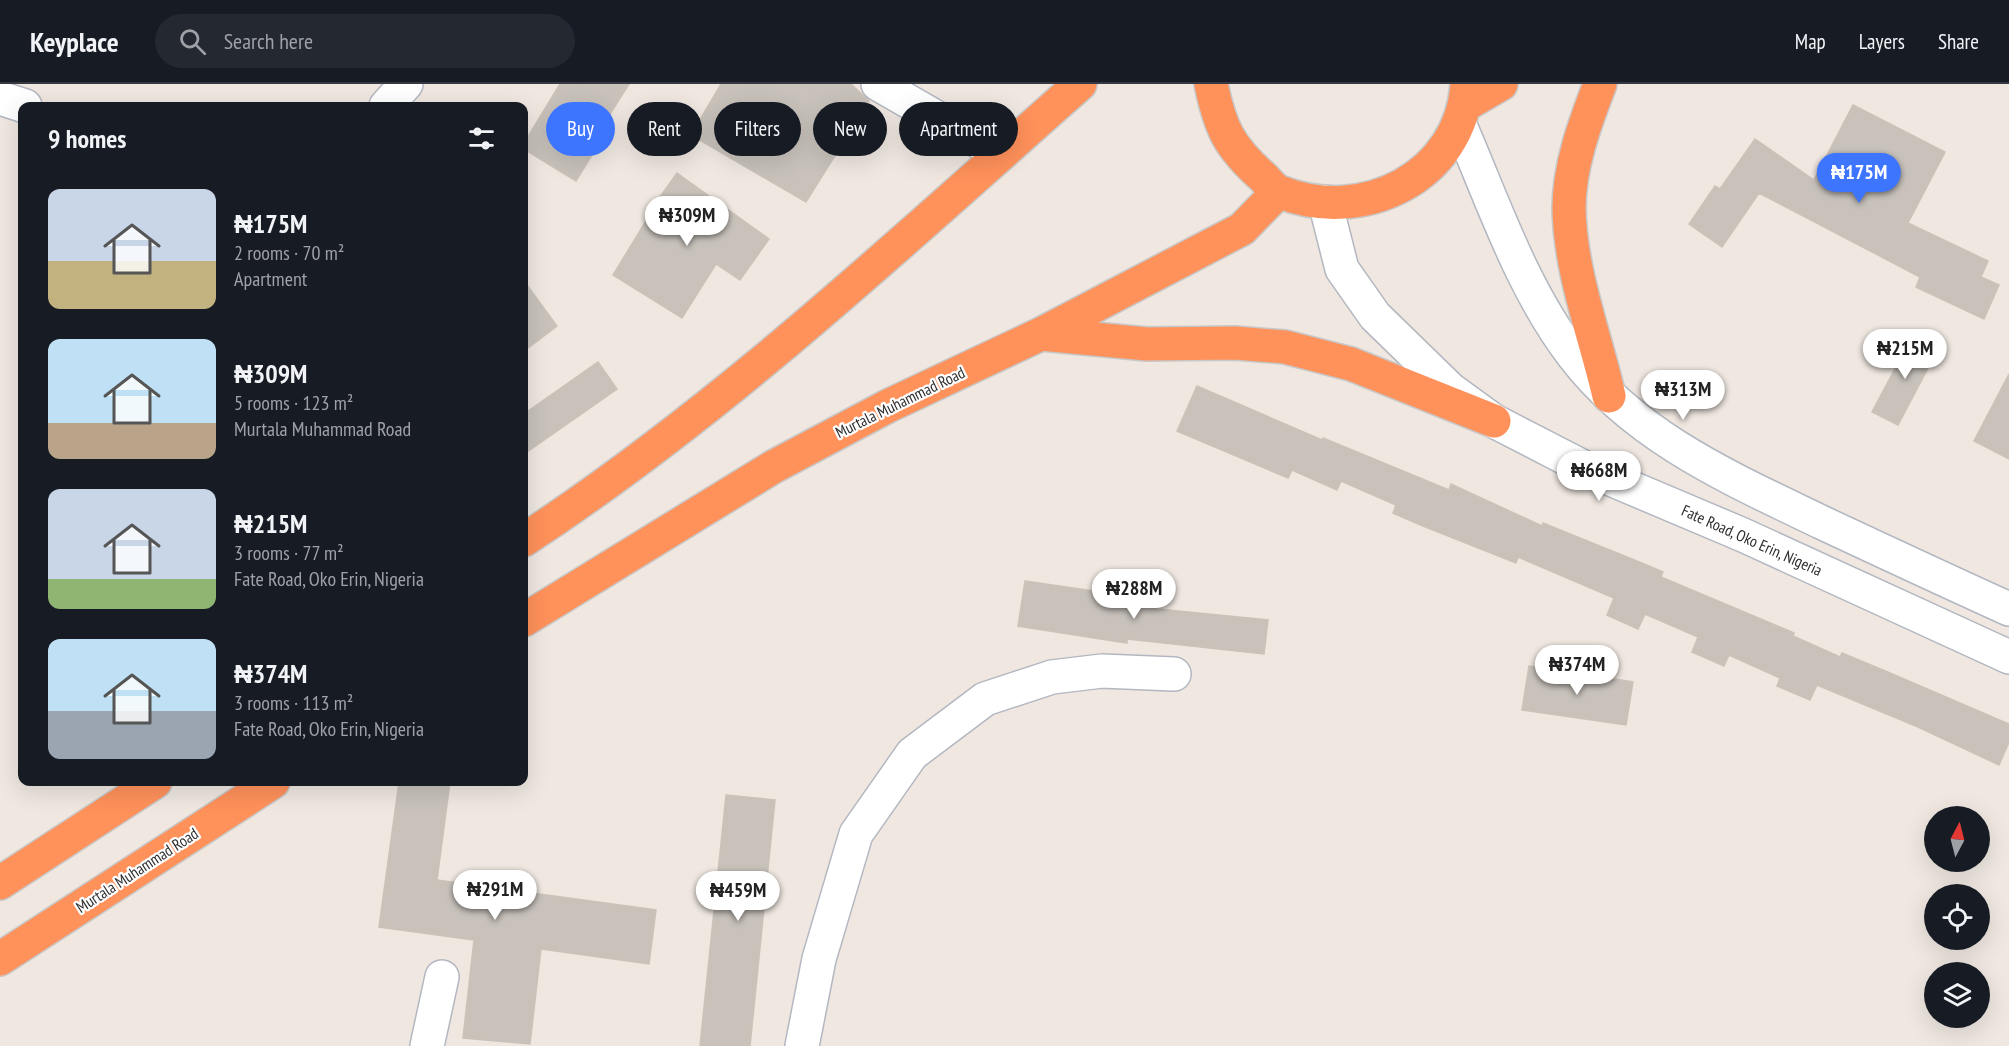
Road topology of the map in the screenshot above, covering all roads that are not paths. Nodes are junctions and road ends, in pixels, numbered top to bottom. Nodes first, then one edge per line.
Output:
1 (406, 84) edge
2 (879, 84) edge
3 (1080, 84) edge
4 (1210, 84) edge
5 (1501, 84) edge
6 (1600, 84) edge
7 (0, 98) edge
8 (390, 102) edge
9 (910, 102) edge
10 (18, 104) edge
11 (1464, 104) edge
12 (1018, 138) edge
13 (998, 156) edge
14 (1278, 192) junction
15 (1325, 202) junction
16 (1041, 334) junction
17 (1609, 396) junction
18 (1494, 421) junction
19 (528, 537) edge
20 (2009, 609) edge
21 (528, 618) edge
22 (2009, 657) edge
23 (1174, 674) dead end
24 (149, 786) edge
25 (267, 786) edge
26 (0, 883) edge
27 (0, 959) edge
28 (442, 977) dead end
29 (426, 1046) edge
30 (802, 1046) edge

1 - 8 street
2 - 9 street
3 - 12 highway
4 - 14 highway
5 - 11 highway
6 - 17 highway
7 - 10 street
11 - 15 highway
11 - 17 street
13 - 19 highway
14 - 15 highway
14 - 16 highway, Murtala Muhammad Road
15 - 18 street, Fate Road, Oko Erin, Nigeria
16 - 18 highway
16 - 21 highway, Murtala Muhammad Road
17 - 20 street
18 - 22 street, Fate Road, Oko Erin, Nigeria
23 - 30 street
24 - 26 highway
25 - 27 highway, Murtala Muhammad Road
28 - 29 street

